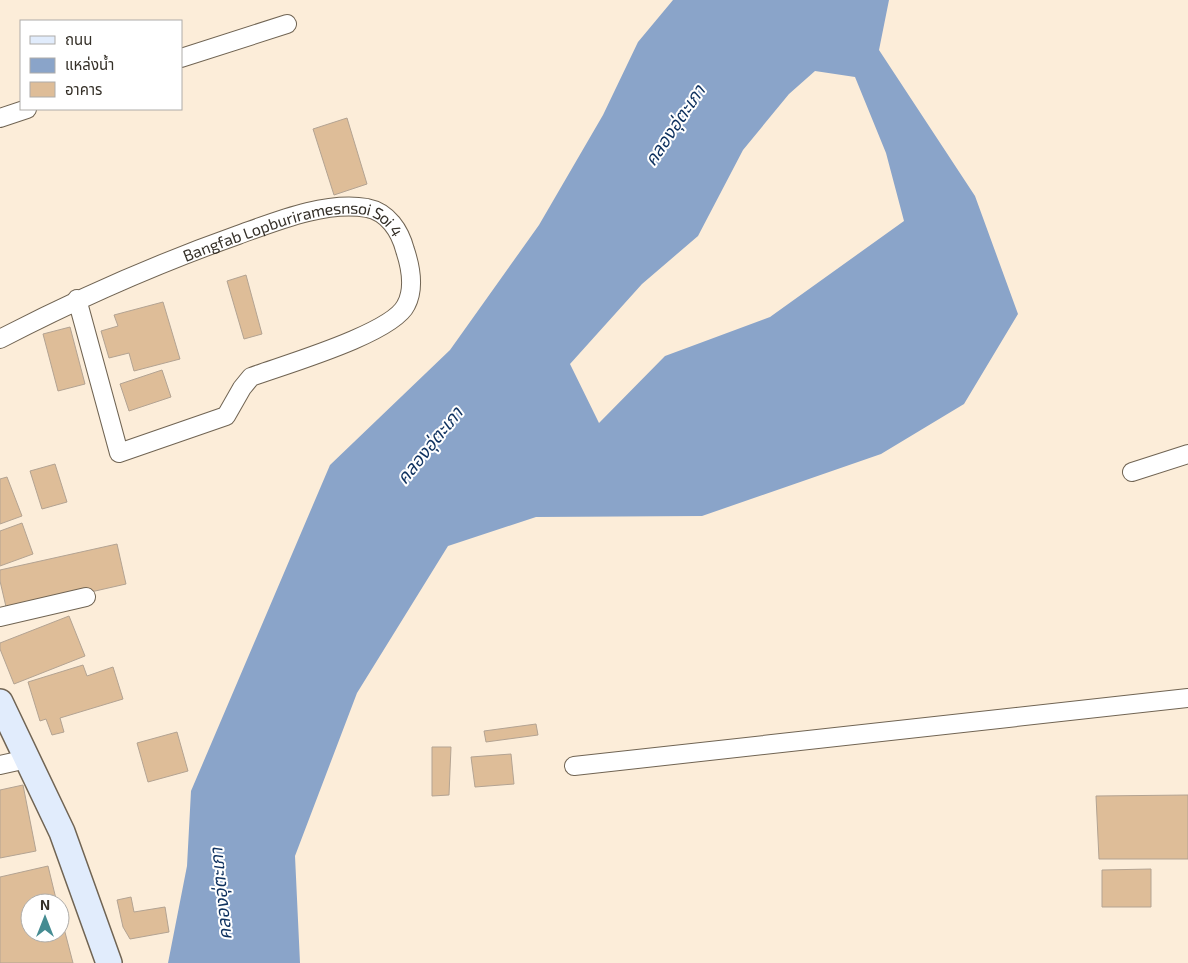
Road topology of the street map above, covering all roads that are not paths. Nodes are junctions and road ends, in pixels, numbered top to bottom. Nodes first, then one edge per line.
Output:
1 (288, 24) dead end
2 (182, 58) edge
3 (24, 110) edge
4 (0, 118) edge
5 (78, 299) junction
6 (0, 339) edge
7 (1188, 454) edge
8 (1132, 472) dead end
9 (86, 597) dead end
10 (0, 617) edge
11 (1188, 698) edge
12 (0, 702) edge
13 (27, 759) junction
14 (0, 765) edge
15 (574, 766) dead end
16 (109, 963) edge

1 - 2 street
3 - 4 street
5 - 5 street, Bangfab Lopburiramesnsoi Soi 4
5 - 6 street, Bangfab Lopburiramesnsoi Soi 4
7 - 8 street
9 - 10 street
11 - 15 street
12 - 13 street
13 - 14 street
13 - 16 street

